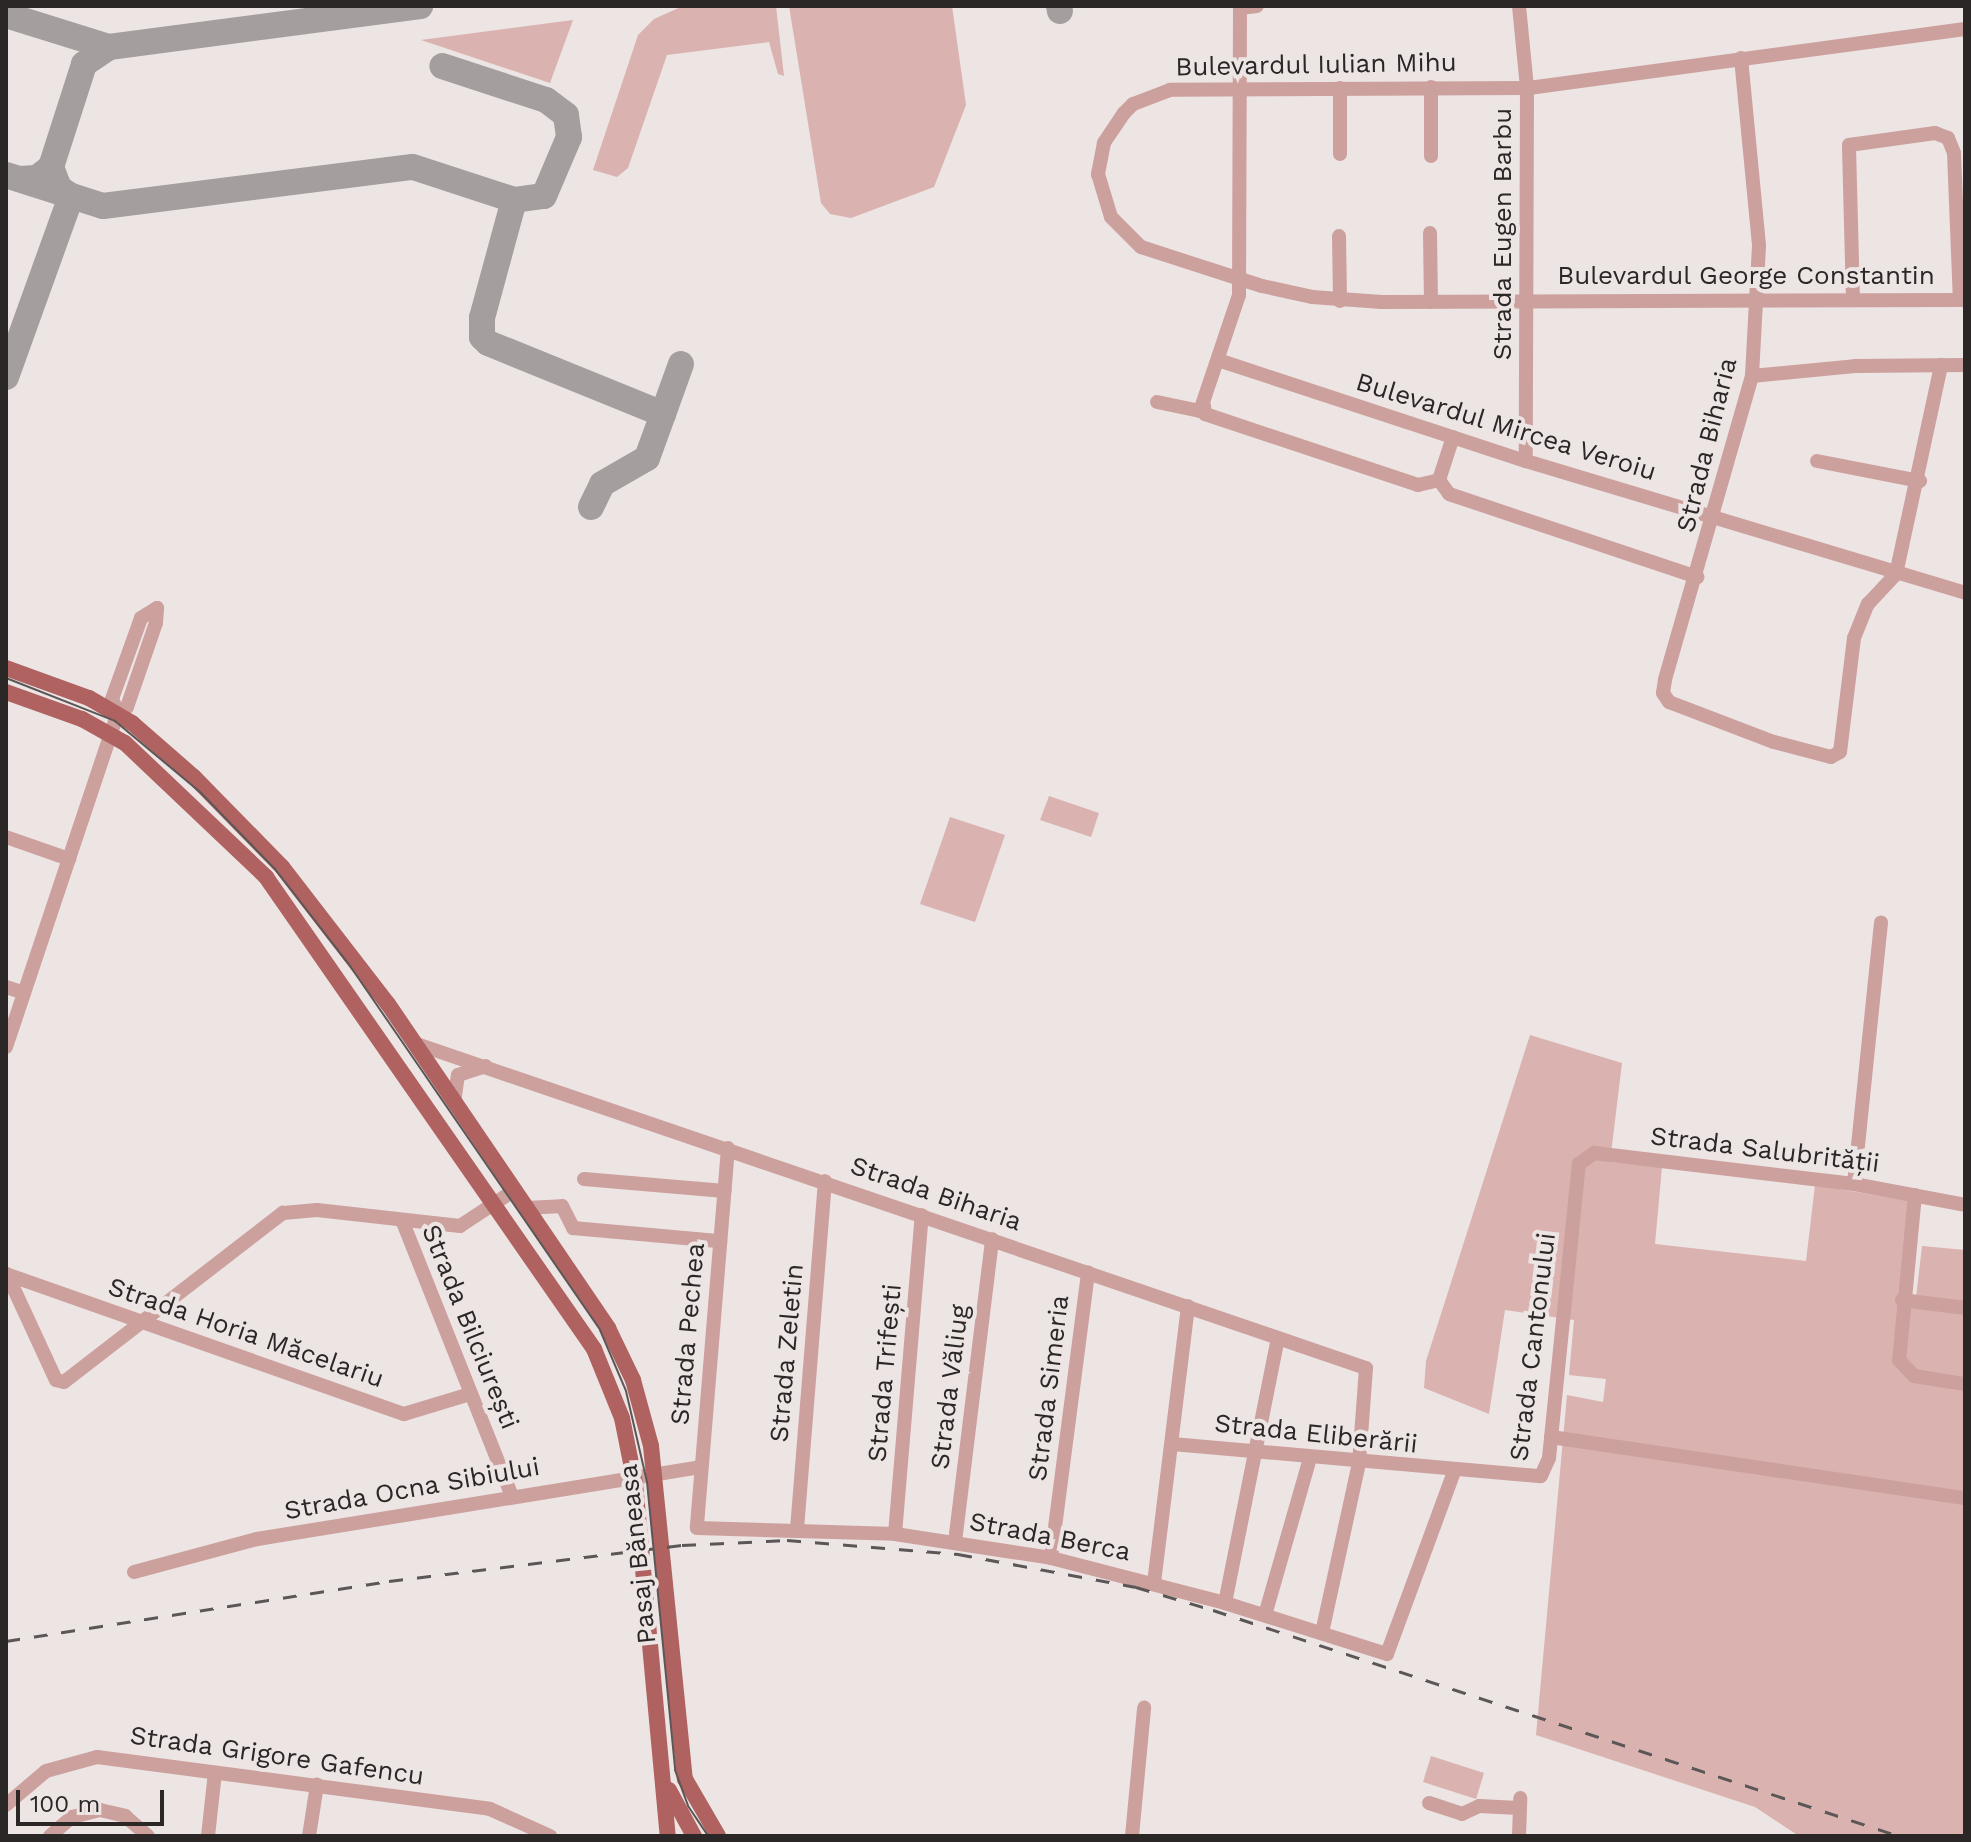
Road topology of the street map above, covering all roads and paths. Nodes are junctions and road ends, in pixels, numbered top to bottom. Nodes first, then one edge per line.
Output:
1 (1257, 6) edge
2 (1519, 6) edge
3 (1965, 29) edge
4 (1741, 58) junction
5 (1431, 87) junction
6 (1340, 88) junction
7 (1527, 88) junction
8 (1240, 89) junction
9 (1340, 154) dead end
10 (1431, 156) dead end
11 (1430, 233) dead end
12 (1339, 236) dead end
13 (1238, 279) junction
14 (1759, 299) junction
15 (1528, 300) junction
16 (1853, 300) junction
17 (1962, 300) edge
18 (1340, 301) junction
19 (1431, 302) junction
20 (1218, 360) junction
21 (1941, 365) junction
22 (1965, 365) edge
23 (1752, 376) junction
24 (1157, 402) dead end
25 (1204, 406) junction
26 (1453, 437) junction
27 (1526, 461) junction
28 (1817, 461) dead end
29 (1439, 480) junction
30 (1920, 481) junction
31 (1715, 517) junction
32 (1896, 574) junction
33 (1697, 577) junction
34 (1965, 593) edge
35 (6, 668) edge
36 (6, 692) edge
37 (118, 713) junction
38 (111, 733) junction
39 (6, 837) edge
40 (69, 859) junction
41 (1881, 922) dead end
42 (6, 987) edge
43 (24, 993) junction
44 (414, 1043) junction
45 (6, 1047) edge
46 (490, 1066) junction
47 (454, 1103) junction
48 (728, 1148) junction
49 (584, 1179) dead end
50 (825, 1181) junction
51 (1577, 1181) joint
52 (1854, 1184) junction
53 (513, 1191) junction
54 (724, 1191) junction
55 (1915, 1195) junction
56 (495, 1203) junction
57 (1965, 1205) edge
58 (526, 1208) junction
59 (922, 1215) junction
60 (402, 1220) junction
61 (992, 1239) junction
62 (720, 1241) junction
63 (1088, 1272) junction
64 (6, 1274) edge
65 (1902, 1300) junction
66 (1188, 1306) junction
67 (1965, 1308) edge
68 (146, 1324) junction
69 (1278, 1338) junction
70 (1965, 1384) edge
71 (470, 1394) junction
72 (1551, 1437) junction
73 (1172, 1444) junction
74 (1257, 1453) junction
75 (1310, 1458) junction
76 (1359, 1463) junction
77 (700, 1467) junction
78 (1454, 1472) junction
79 (512, 1496) junction
80 (1965, 1498) edge
81 (695, 1524) joint
82 (797, 1529) junction
83 (895, 1534) junction
84 (955, 1542) junction
85 (1051, 1558) junction
86 (134, 1572) dead end
87 (1154, 1583) junction
88 (1225, 1603) junction
89 (1265, 1615) junction
90 (1322, 1633) junction
91 (1144, 1708) dead end
92 (215, 1773) junction
93 (663, 1773) junction
94 (317, 1785) junction
95 (1429, 1803) dead end
96 (6, 1805) edge
97 (50, 1836) edge
98 (148, 1836) edge
99 (208, 1836) edge
100 (309, 1836) edge
101 (550, 1836) edge
102 (668, 1836) edge
103 (694, 1836) edge
104 (718, 1836) edge
105 (1132, 1836) edge
106 (1519, 1836) edge

1 - 8 street
2 - 7 street, Strada Eugen Barbu
3 - 4 street, Bulevardul Iulian Mihu
4 - 7 street, Bulevardul Iulian Mihu
4 - 14 street, Strada Biharia
5 - 6 street, Bulevardul Iulian Mihu
5 - 7 street, Bulevardul Iulian Mihu
5 - 10 street
6 - 8 street, Bulevardul Iulian Mihu
6 - 9 street
7 - 15 street, Strada Eugen Barbu
8 - 13 street
8 - 13 street, Bulevardul Iulian Mihu
11 - 19 street
12 - 18 street
13 - 18 street, Bulevardul Iulian Mihu
13 - 20 street
14 - 15 street, Bulevardul George Constantin
14 - 16 street, Bulevardul George Constantin
14 - 23 street, Strada Biharia
15 - 19 street, Bulevardul Iulian Mihu
15 - 27 street, Strada Eugen Barbu
16 - 17 street, Bulevardul George Constantin
16 - 17 street
18 - 19 street, Bulevardul Iulian Mihu
20 - 25 street
20 - 26 street, Bulevardul Mircea Veroiu
21 - 22 street
21 - 23 street
21 - 30 street
23 - 31 street, Strada Biharia
24 - 25 street
25 - 29 street
26 - 27 street, Bulevardul Mircea Veroiu
26 - 29 street
27 - 31 street, Bulevardul Mircea Veroiu
28 - 30 street
29 - 33 street
30 - 32 street
31 - 32 street, Bulevardul Mircea Veroiu
31 - 33 street, Strada Biharia
32 - 33 street, Strada Biharia
32 - 34 street, Bulevardul Mircea Veroiu
35 - 37 main road, Pasaj Băneasa
36 - 38 main road, Pasaj Băneasa
37 - 37 street
37 - 38 street
37 - 44 main road, Pasaj Băneasa
38 - 40 street
38 - 56 main road, Pasaj Băneasa
39 - 40 street
40 - 43 street
41 - 52 street
42 - 43 street
43 - 45 street
44 - 46 street, Strada Biharia
44 - 47 main road, Pasaj Băneasa
46 - 47 street
46 - 48 street, Strada Biharia
47 - 53 main road, Pasaj Băneasa
48 - 50 street, Strada Biharia
48 - 54 street, Strada Pechea
49 - 54 street
50 - 59 street, Strada Biharia
50 - 82 street, Strada Zeletin
51 - 52 street, Strada Salubrității
51 - 72 street, Strada Cantonului
52 - 55 street, Strada Salubrității
53 - 56 street
53 - 58 main road, Pasaj Băneasa
54 - 62 street, Strada Pechea
55 - 57 street, Strada Salubrității
55 - 65 street
56 - 60 street
56 - 93 main road, Pasaj Băneasa
58 - 62 street
58 - 104 main road, Pasaj Băneasa
59 - 61 street, Strada Biharia
59 - 83 street, Strada Trifești
60 - 68 street
60 - 71 street, Strada Bilciurești
61 - 63 street, Strada Biharia
61 - 84 street, Strada Văliug
62 - 77 street, Strada Pechea
63 - 66 street, Strada Biharia
63 - 85 street, Strada Simeria
64 - 68 street, Strada Horia Măcelariu
64 - 68 street
65 - 67 street
65 - 70 street
66 - 69 street, Strada Biharia
66 - 73 street
68 - 71 street, Strada Horia Măcelariu
69 - 74 street
69 - 76 street, Strada Biharia
71 - 79 street, Strada Bilciurești
72 - 78 street, Strada Cantonului
72 - 80 street
73 - 74 street, Strada Eliberării
73 - 87 street
74 - 75 street, Strada Eliberării
74 - 88 street
75 - 76 street, Strada Eliberării
75 - 89 street
76 - 78 street, Strada Eliberării
76 - 90 street
77 - 79 street, Strada Ocna Sibiului
77 - 81 street, Strada Pechea
78 - 90 street, Strada Berca
79 - 86 street, Strada Ocna Sibiului
81 - 82 street, Strada Berca
82 - 83 street, Strada Berca
83 - 84 street, Strada Berca
84 - 85 street, Strada Berca
85 - 87 street, Strada Berca
87 - 88 street, Strada Berca
88 - 89 street, Strada Berca
89 - 90 street, Strada Berca
91 - 105 street
92 - 94 street, Strada Grigore Gafencu
92 - 96 street, Strada Grigore Gafencu
92 - 99 street
93 - 102 main road, Pasaj Băneasa
93 - 103 main road
94 - 100 street
94 - 101 street, Strada Grigore Gafencu
95 - 106 street
97 - 98 street

